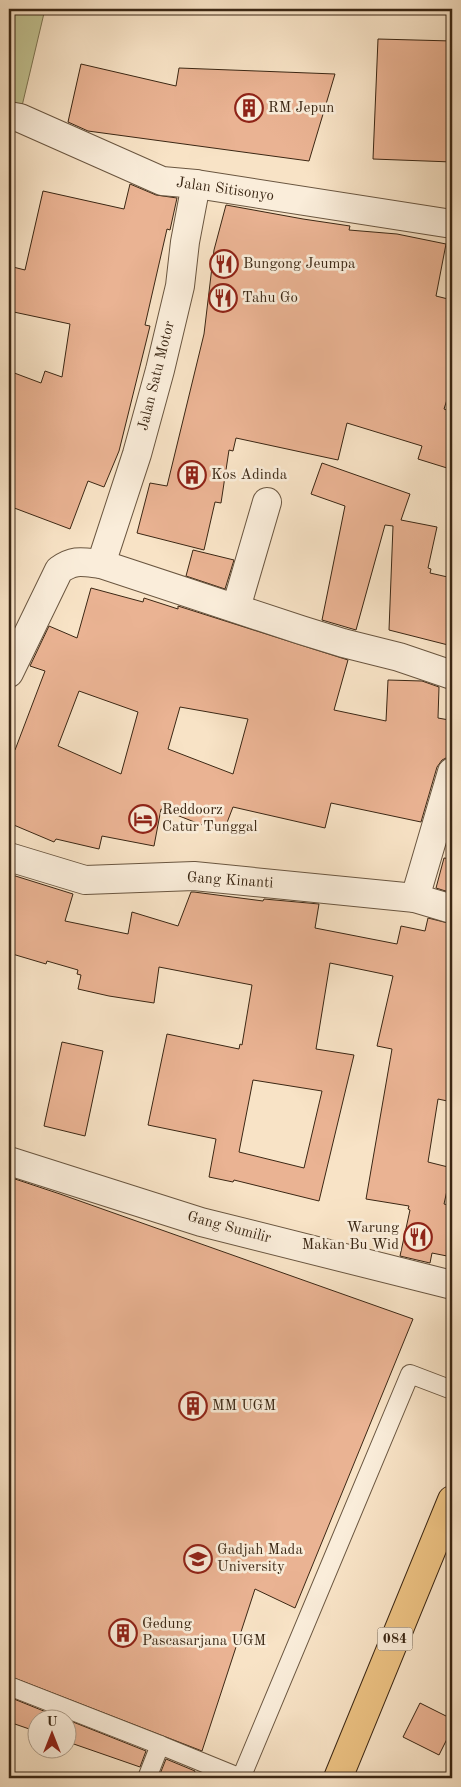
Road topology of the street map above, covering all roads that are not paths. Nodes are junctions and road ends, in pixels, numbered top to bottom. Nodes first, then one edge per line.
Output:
1 (9, 116) edge
2 (196, 184) junction
3 (452, 224) edge
4 (267, 502) dead end
5 (101, 564) junction
6 (236, 608) junction
7 (9, 673) edge
8 (452, 675) edge
9 (452, 772) edge
10 (9, 857) edge
11 (415, 898) junction
12 (452, 909) edge
13 (9, 1161) edge
14 (452, 1285) edge
15 (452, 1390) edge
16 (452, 1500) edge
17 (9, 1686) edge
18 (160, 1745) junction
19 (147, 1778) edge
20 (241, 1778) edge
21 (338, 1778) edge

1 - 2 street, Jalan Sitisonyo
2 - 3 street, Jalan Sitisonyo
2 - 5 street, Jalan Satu Motor
4 - 6 street
5 - 6 street
5 - 7 street
6 - 8 street
9 - 11 street
10 - 11 street, Gang Kinanti
11 - 12 street, Gang Kinanti
13 - 14 street, Gang Sumilir
15 - 20 lane
16 - 21 main road, 084
17 - 18 lane
18 - 19 lane
18 - 20 lane

